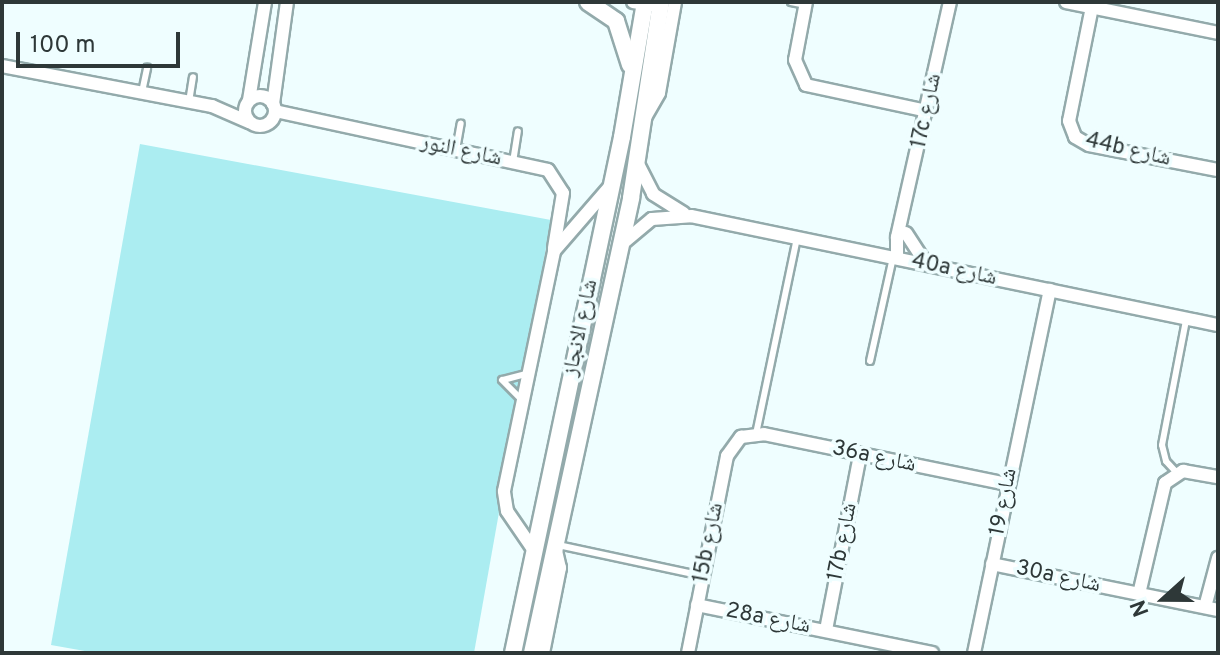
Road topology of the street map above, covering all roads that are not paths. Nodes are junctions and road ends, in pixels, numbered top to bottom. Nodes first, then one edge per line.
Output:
1 (265, 2) edge
2 (287, 2) edge
3 (588, 2) edge
4 (791, 2) edge
5 (950, 2) edge
6 (1066, 2) edge
7 (653, 3) edge
8 (806, 3) edge
9 (1085, 5) edge
10 (1218, 33) edge
11 (2, 66) edge
12 (147, 68) dead end
13 (632, 74) junction
14 (193, 77) dead end
15 (142, 92) junction
16 (189, 102) junction
17 (247, 102) junction
18 (212, 106) junction
19 (274, 111) junction
20 (927, 111) junction
21 (249, 122) junction
22 (461, 123) dead end
23 (518, 131) dead end
24 (456, 150) junction
25 (513, 162) junction
26 (637, 162) junction
27 (1218, 170) edge
28 (612, 184) junction
29 (691, 216) junction
30 (903, 228) junction
31 (797, 238) junction
32 (621, 246) junction
33 (554, 251) junction
34 (870, 252) junction
35 (895, 258) junction
36 (926, 264) junction
37 (1046, 289) junction
38 (1186, 318) junction
39 (1218, 325) edge
40 (870, 361) dead end
41 (529, 372) junction
42 (523, 401) junction
43 (756, 434) junction
44 (741, 437) joint
45 (860, 455) junction
46 (1177, 473) junction
47 (1218, 477) edge
48 (1008, 484) junction
49 (554, 544) junction
50 (533, 549) junction
51 (1218, 558) edge
52 (992, 564) junction
53 (703, 576) junction
54 (526, 583) junction
55 (1139, 594) junction
56 (697, 605) junction
57 (1212, 608) edge
58 (826, 630) junction
59 (505, 653) edge
60 (513, 653) edge
61 (532, 653) edge
62 (543, 653) edge
63 (688, 653) edge
64 (932, 653) edge
65 (974, 653) edge

1 - 17 street
2 - 19 street
3 - 13 street
4 - 8 lane
5 - 20 street, 17c شارع
6 - 9 street
7 - 13 street, شارع الانجاز
7 - 26 street, شارع الانجاز
8 - 20 street
9 - 10 street
9 - 27 street, 44b شارع
11 - 15 street
12 - 15 lane
13 - 28 street, شارع الانجاز
14 - 16 lane
15 - 16 street
16 - 18 street
17 - 18 street
17 - 19 street, شارع النور
17 - 21 street
18 - 21 street
19 - 21 street
19 - 24 street, شارع النور
20 - 30 street, 17c شارع
22 - 24 lane
23 - 25 lane
24 - 25 street, شارع النور
25 - 33 street, شارع النور
26 - 29 street, 40a شارع
26 - 32 street, شارع الانجاز
28 - 33 street
28 - 50 street, شارع الانجاز
29 - 31 street, 40a شارع
29 - 32 street, 40a شارع
30 - 34 street
30 - 35 street, 17c شارع
30 - 36 street
31 - 34 street, 40a شارع
31 - 43 lane
32 - 49 street, شارع الانجاز
33 - 41 street, شارع النور
34 - 35 street, 40a شارع
35 - 36 street, 40a شارع
35 - 40 lane
36 - 37 street, 40a شارع
37 - 38 street, 40a شارع
37 - 48 street, شارع 19
38 - 39 street, 40a شارع
38 - 46 lane
41 - 42 street, شارع النور
41 - 42 lane
42 - 50 street, شارع النور
43 - 44 street, 36a شارع
43 - 45 street, 36a شارع
44 - 53 street, 15b شارع
45 - 48 street, 36a شارع
45 - 58 street, 17b شارع
46 - 47 street
46 - 55 street
48 - 52 street, شارع 19
49 - 53 lane
49 - 61 street, شارع الانجاز
49 - 62 street
50 - 54 street, شارع الانجاز
51 - 57 street
52 - 55 street, 30a شارع
52 - 65 street, شارع 19
53 - 56 street, 15b شارع
54 - 59 street
54 - 60 street, شارع الانجاز
55 - 57 street, 30a شارع
56 - 58 street, 28a شارع
56 - 63 street, 15b شارع
58 - 64 street, 28a شارع

